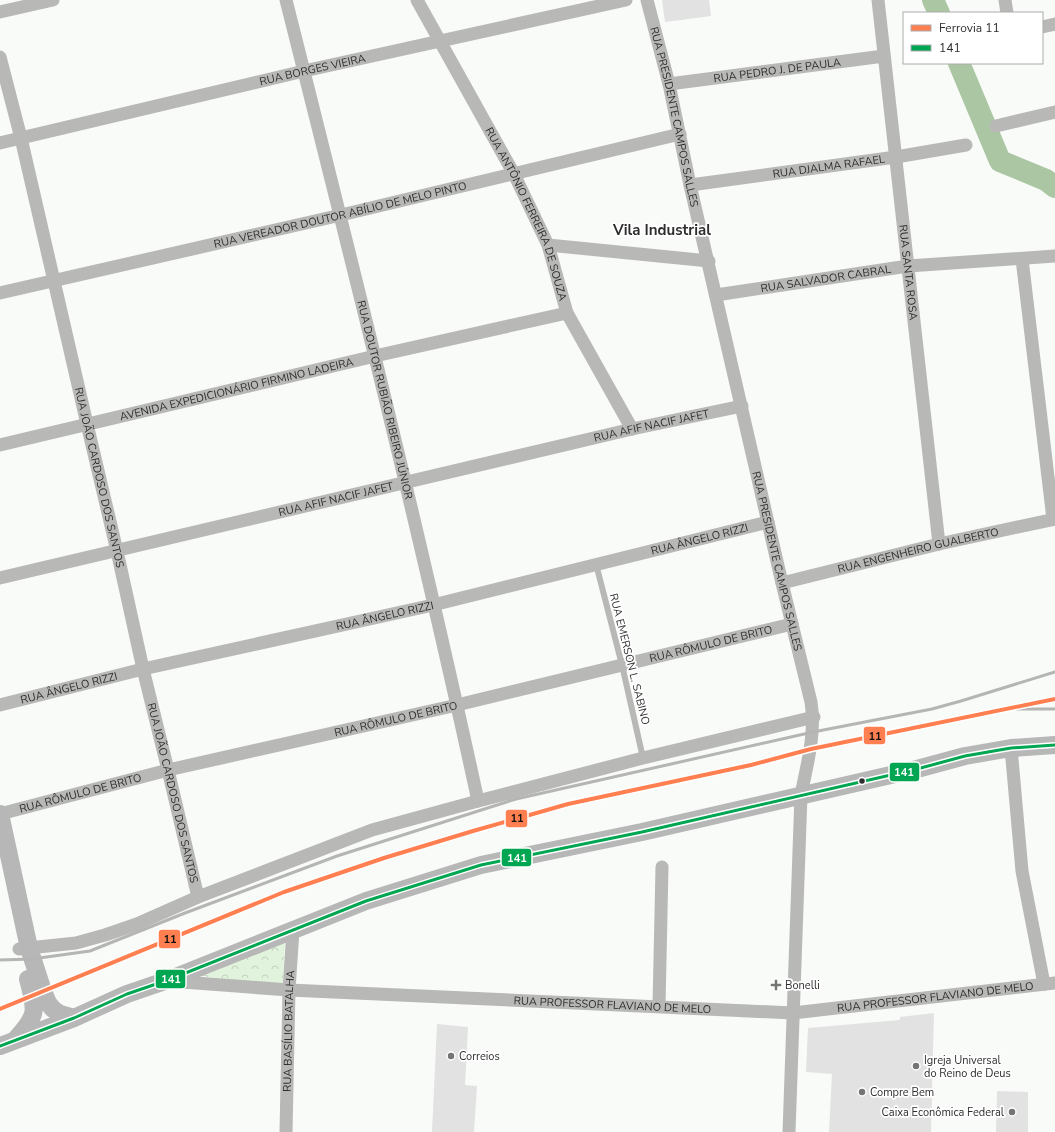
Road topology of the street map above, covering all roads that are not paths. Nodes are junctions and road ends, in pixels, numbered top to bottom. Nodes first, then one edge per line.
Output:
1 (53, 0) edge
2 (286, 0) edge
3 (417, 0) edge
4 (626, 0) edge
5 (647, 0) edge
6 (878, 0) edge
7 (1005, 0) edge
8 (0, 12) edge
9 (1007, 12) edge
10 (1055, 24) edge
11 (1043, 27) edge
12 (439, 41) junction
13 (884, 56) junction
14 (0, 57) edge
15 (304, 71) junction
16 (669, 84) junction
17 (1055, 112) edge
18 (996, 126) dead end
19 (680, 134) junction
20 (21, 138) junction
21 (0, 143) edge
22 (966, 145) dead end
23 (896, 158) junction
24 (514, 174) junction
25 (690, 185) junction
26 (341, 215) junction
27 (548, 246) junction
28 (1055, 256) edge
29 (1022, 259) junction
30 (709, 261) junction
31 (908, 266) junction
32 (54, 281) junction
33 (0, 293) edge
34 (716, 295) junction
35 (567, 313) junction
36 (375, 356) junction
37 (742, 406) junction
38 (87, 424) junction
39 (632, 430) junction
40 (0, 445) edge
41 (406, 483) junction
42 (1054, 519) edge
43 (768, 522) junction
44 (940, 544) junction
45 (117, 551) junction
46 (596, 564) junction
47 (0, 578) edge
48 (782, 583) junction
49 (433, 605) junction
50 (792, 624) junction
51 (622, 665) junction
52 (142, 668) junction
53 (0, 705) edge
54 (457, 705) junction
55 (814, 717) junction
56 (1055, 745) edge
57 (1011, 748) junction
58 (643, 758) junction
59 (168, 770) junction
60 (801, 795) junction
61 (478, 801) junction
62 (0, 814) edge
63 (0, 863) edge
64 (662, 868) dead end
65 (198, 897) junction
66 (293, 930) junction
67 (24, 948) junction
68 (168, 980) junction
69 (1049, 984) edge
70 (289, 990) junction
71 (659, 1006) junction
72 (793, 1013) junction
73 (74, 1018) junction
74 (7, 1043) edge
75 (286, 1132) edge
76 (789, 1132) edge

1 - 8 street
2 - 15 street, RUA DOUTOR RUBIÃO RIBEIRO JÚNIOR
3 - 12 street, RUA ANTÔNIO FERREIRA DE SOUZA
4 - 12 street, RUA BORGES VIEIRA
5 - 16 street, RUA PRESIDENTE CAMPOS SALLES
6 - 13 street, RUA SANTA ROSA
7 - 9 street
10 - 11 street
12 - 15 street, RUA BORGES VIEIRA
12 - 24 street, RUA ANTÔNIO FERREIRA DE SOUZA
13 - 16 street, RUA PEDRO J. DE PAULA
13 - 23 street, RUA SANTA ROSA
14 - 20 street, RUA JOÃO CARDOSO DOS SANTOS
15 - 20 street, RUA BORGES VIEIRA
15 - 26 street, RUA DOUTOR RUBIÃO RIBEIRO JÚNIOR
16 - 19 street, RUA PRESIDENTE CAMPOS SALLES
17 - 18 street
19 - 24 street, RUA VEREADOR DOUTOR ABÍLIO DE MELO PINTO
19 - 25 street, RUA PRESIDENTE CAMPOS SALLES
20 - 21 street, RUA BORGES VIEIRA
20 - 32 street, RUA JOÃO CARDOSO DOS SANTOS
22 - 23 street, RUA DJALMA RAFAEL
23 - 25 street, RUA DJALMA RAFAEL
23 - 31 street, RUA SANTA ROSA
24 - 26 street, RUA VEREADOR DOUTOR ABÍLIO DE MELO PINTO
24 - 27 street, RUA ANTÔNIO FERREIRA DE SOUZA
25 - 30 street, RUA PRESIDENTE CAMPOS SALLES
26 - 32 street, RUA VEREADOR DOUTOR ABÍLIO DE MELO PINTO
26 - 36 street, RUA DOUTOR RUBIÃO RIBEIRO JÚNIOR
27 - 30 street
27 - 35 street, RUA ANTÔNIO FERREIRA DE SOUZA
28 - 29 street, RUA SALVADOR CABRAL
29 - 31 street, RUA SALVADOR CABRAL
29 - 42 street
30 - 34 street, RUA PRESIDENTE CAMPOS SALLES
31 - 34 street, RUA SALVADOR CABRAL
31 - 44 street, RUA SANTA ROSA
32 - 33 street, RUA VEREADOR DOUTOR ABÍLIO DE MELO PINTO
32 - 38 street, RUA JOÃO CARDOSO DOS SANTOS
34 - 37 street, RUA PRESIDENTE CAMPOS SALLES
35 - 36 street, AVENIDA EXPEDICIONÁRIO FIRMINO LADEIRA
35 - 39 street, RUA ANTÔNIO FERREIRA DE SOUZA
36 - 38 street, AVENIDA EXPEDICIONÁRIO FIRMINO LADEIRA
36 - 41 street, RUA DOUTOR RUBIÃO RIBEIRO JÚNIOR
37 - 39 street, RUA AFIF NACIF JAFET
37 - 43 street, RUA PRESIDENTE CAMPOS SALLES
38 - 40 street, AVENIDA EXPEDICIONÁRIO FIRMINO LADEIRA
38 - 45 street, RUA JOÃO CARDOSO DOS SANTOS
39 - 41 street, RUA AFIF NACIF JAFET
41 - 45 street, RUA AFIF NACIF JAFET
41 - 49 street, RUA DOUTOR RUBIÃO RIBEIRO JÚNIOR
42 - 44 street, RUA ENGENHEIRO GUALBERTO
43 - 46 street, RUA ÂNGELO RIZZI
43 - 48 street, RUA PRESIDENTE CAMPOS SALLES
44 - 48 street, RUA ENGENHEIRO GUALBERTO
45 - 47 street, RUA AFIF NACIF JAFET
45 - 52 street, RUA JOÃO CARDOSO DOS SANTOS
46 - 49 street, RUA ÂNGELO RIZZI
46 - 51 lane, RUA EMERSON L. SABINO
48 - 50 street, RUA PRESIDENTE CAMPOS SALLES
49 - 52 street, RUA ÂNGELO RIZZI
49 - 54 street, RUA DOUTOR RUBIÃO RIBEIRO JÚNIOR
50 - 51 street, RUA RÔMULO DE BRITO
50 - 55 street, RUA PRESIDENTE CAMPOS SALLES
51 - 54 street, RUA RÔMULO DE BRITO
51 - 58 lane, RUA EMERSON L. SABINO
52 - 53 street, RUA ÂNGELO RIZZI
52 - 59 street, RUA JOÃO CARDOSO DOS SANTOS
54 - 59 street, RUA RÔMULO DE BRITO
54 - 61 street, RUA DOUTOR RUBIÃO RIBEIRO JÚNIOR
55 - 58 street
55 - 60 street, RUA PRESIDENTE CAMPOS SALLES
56 - 57 main road
57 - 60 main road
57 - 69 street
58 - 61 street
59 - 62 street, RUA RÔMULO DE BRITO
59 - 65 street, RUA JOÃO CARDOSO DOS SANTOS
60 - 66 main road
60 - 72 street, RUA PRESIDENTE CAMPOS SALLES
61 - 65 street
62 - 67 main road
63 - 67 main road
64 - 71 street
65 - 67 street
66 - 68 main road
66 - 70 street, RUA BASÍLIO BATALHA
67 - 73 main road
67 - 74 main road
68 - 70 street, RUA PROFESSOR FLAVIANO DE MELO
68 - 73 main road
69 - 72 street, RUA PROFESSOR FLAVIANO DE MELO
70 - 71 street, RUA PROFESSOR FLAVIANO DE MELO
70 - 75 street, RUA BASÍLIO BATALHA
71 - 72 street, RUA PROFESSOR FLAVIANO DE MELO
72 - 76 street, RUA PRESIDENTE CAMPOS SALLES
73 - 74 main road

